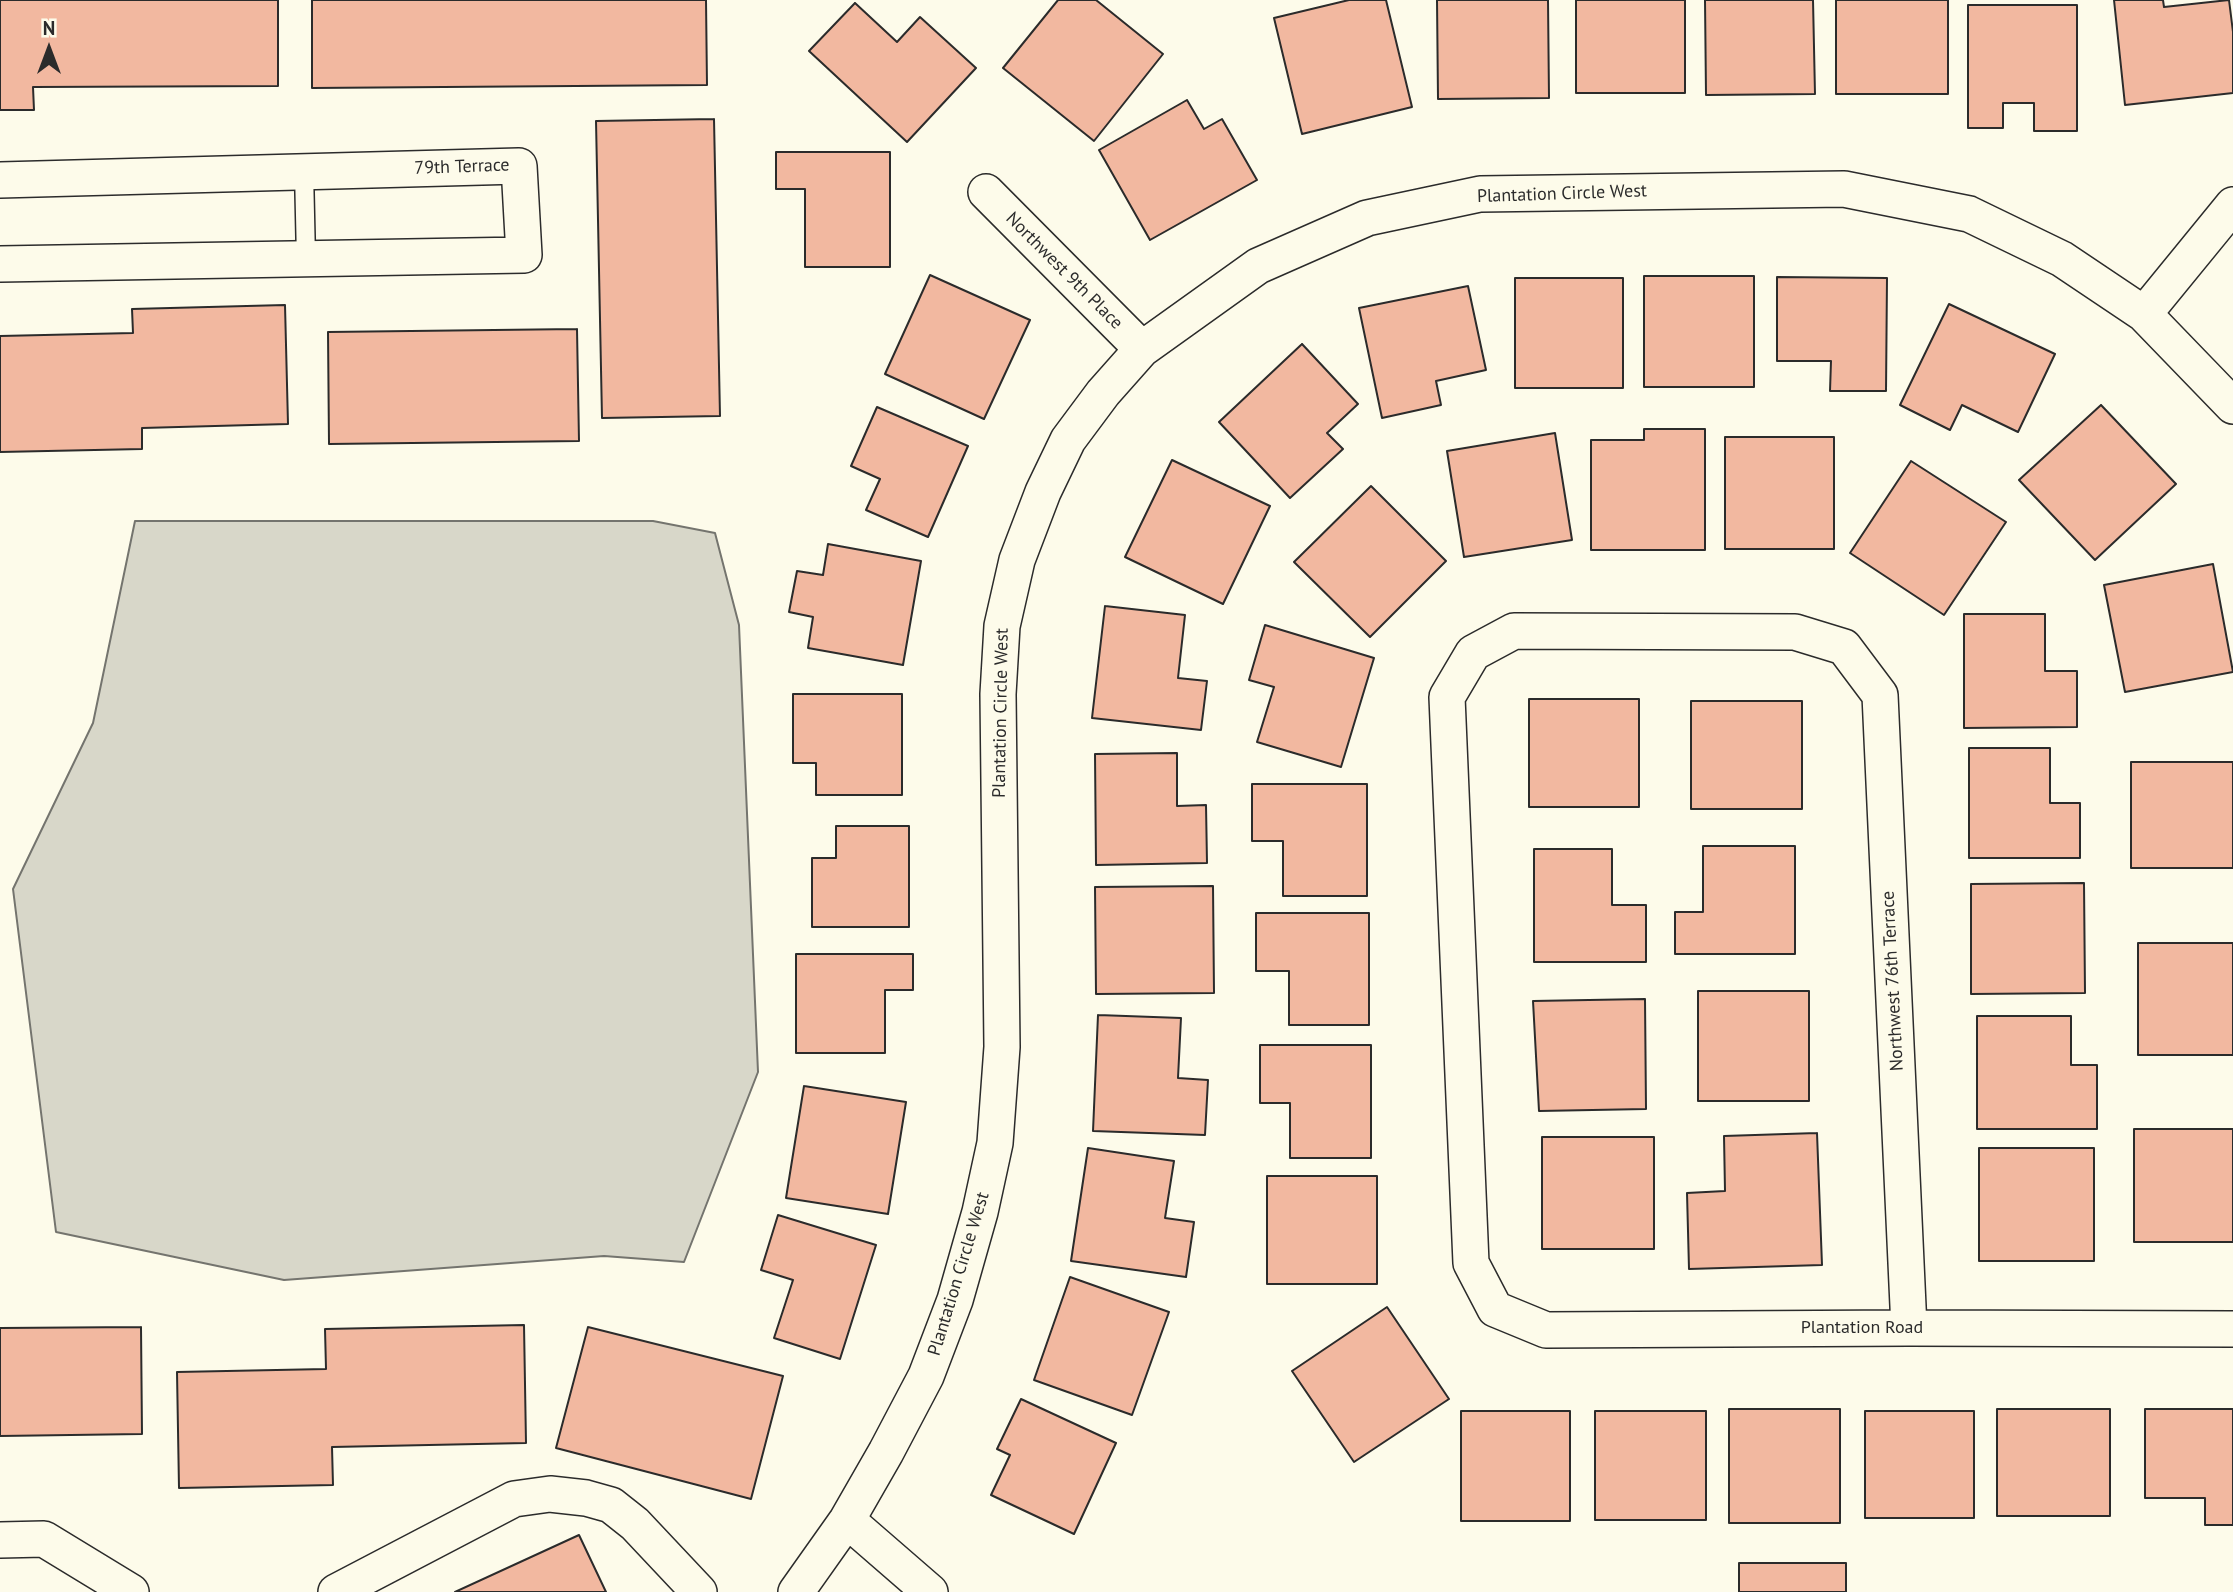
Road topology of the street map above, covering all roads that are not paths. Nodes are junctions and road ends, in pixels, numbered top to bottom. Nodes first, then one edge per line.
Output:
1 (304, 172) junction
2 (0, 180) edge
3 (986, 192) dead end
4 (2233, 205) edge
5 (306, 259) junction
6 (0, 264) edge
7 (2144, 314) junction
8 (1142, 349) junction
9 (2233, 406) edge
10 (1495, 1309) joint
11 (1909, 1328) junction
12 (2233, 1329) edge
13 (847, 1520) junction
14 (0, 1540) edge
15 (131, 1592) edge
16 (336, 1592) edge
17 (699, 1592) edge
18 (796, 1592) edge
19 (930, 1592) edge

1 - 2 street, 79th Terrace
1 - 5 lane
1 - 5 street, 79th Terrace
3 - 8 street, Northwest 9th Place
4 - 7 street
5 - 6 street, 79th Terrace
7 - 8 street, Plantation Circle West
7 - 9 street, Plantation Circle West
8 - 13 street, Plantation Circle West
10 - 11 street, Plantation Road
10 - 11 street, Northwest 76th Terrace
11 - 12 street, Plantation Road
13 - 18 street, Plantation Circle West
13 - 19 street
14 - 15 street
16 - 17 street

